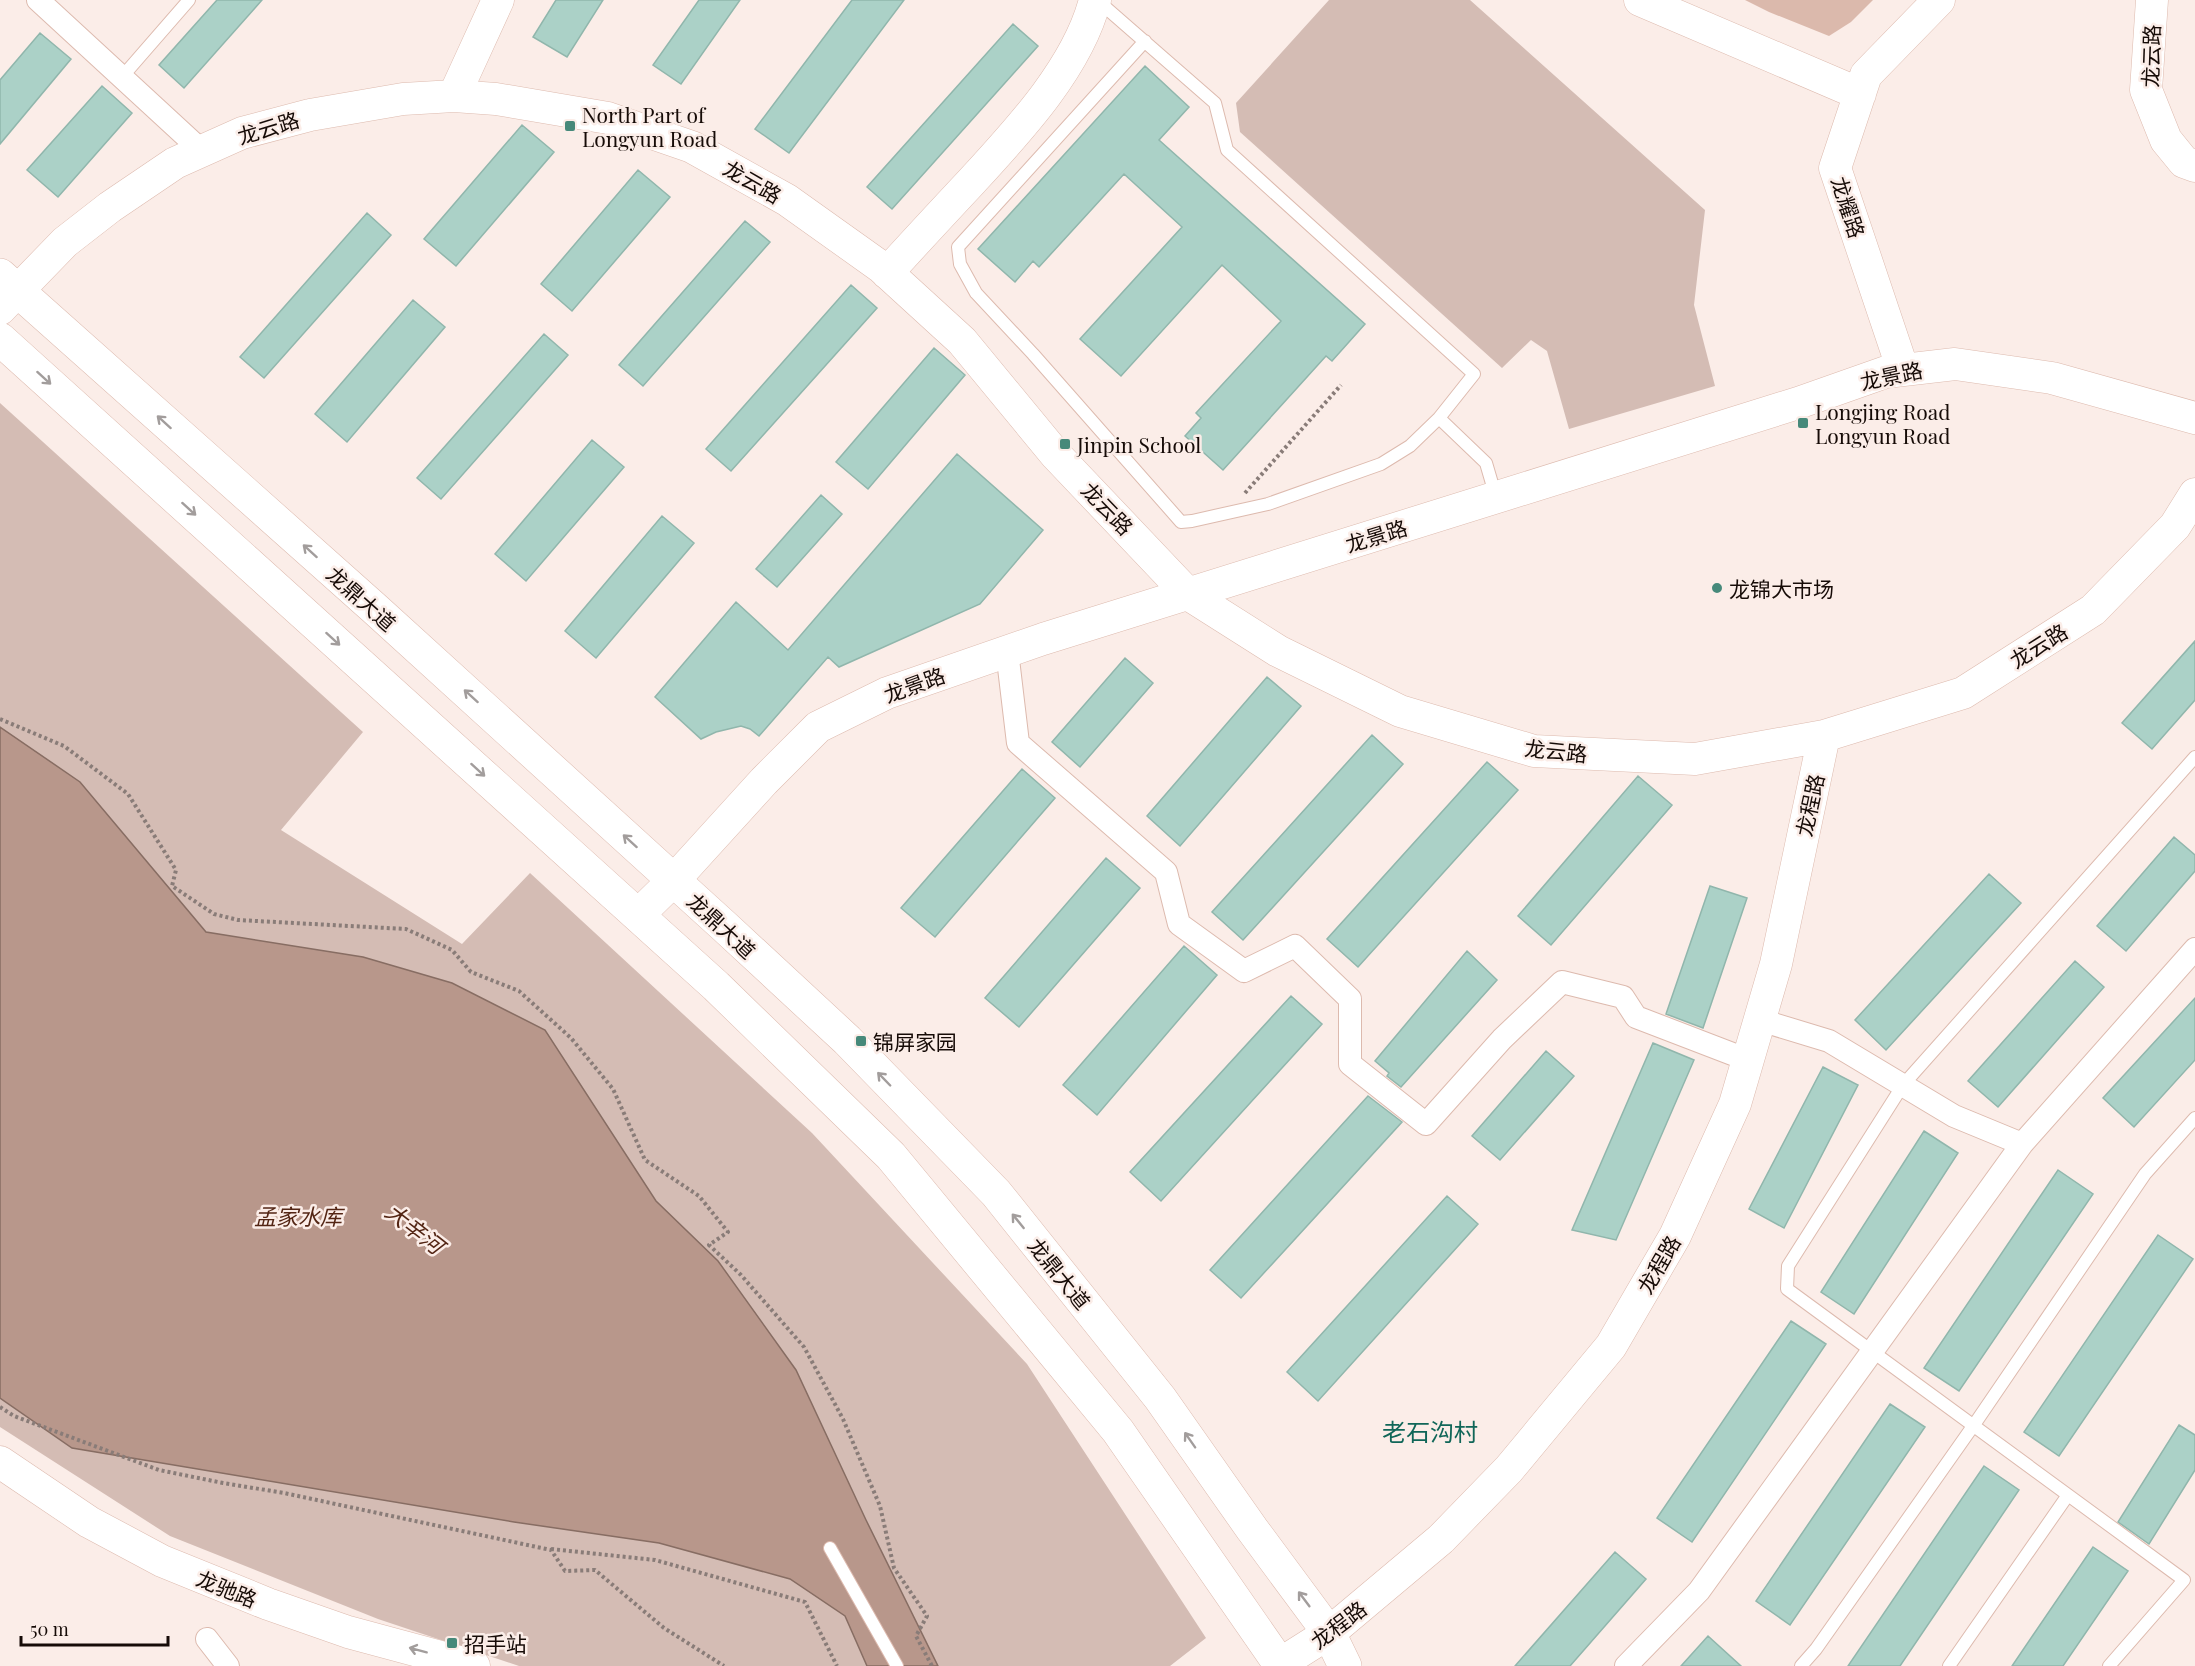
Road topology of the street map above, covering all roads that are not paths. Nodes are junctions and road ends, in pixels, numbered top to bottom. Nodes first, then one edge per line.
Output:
1 (39, 0) edge
2 (189, 0) edge
3 (498, 0) edge
4 (1096, 0) edge
5 (1640, 0) edge
6 (1939, 0) edge
7 (2152, 0) edge
8 (1144, 41) junction
9 (122, 77) junction
10 (1860, 94) junction
11 (454, 96) junction
12 (202, 151) junction
13 (2195, 166) edge
14 (887, 273) junction
15 (6, 291) edge
16 (0, 339) edge
17 (1904, 370) junction
18 (1439, 418) junction
19 (2195, 418) edge
20 (2195, 494) edge
21 (1496, 497) junction
22 (1188, 594) junction
23 (1007, 651) junction
24 (1824, 736) junction
25 (2195, 757) edge
26 (674, 880) junction
27 (638, 915) junction
28 (2195, 949) edge
29 (1760, 1020) junction
30 (1748, 1060) junction
31 (1903, 1085) junction
32 (2195, 1118) edge
33 (2022, 1144) junction
34 (0, 1462) edge
35 (0, 1482) edge
36 (2068, 1495) junction
37 (830, 1548) dead end
38 (1329, 1633) junction
39 (207, 1639) dead end
40 (1281, 1665) edge
41 (228, 1666) edge
42 (396, 1666) edge
43 (474, 1666) edge
44 (897, 1666) edge
45 (1345, 1666) edge
46 (1626, 1666) edge
47 (1801, 1666) edge
48 (1949, 1666) edge
49 (2109, 1666) edge

1 - 9 street
2 - 9 lane
3 - 11 street
4 - 8 lane
4 - 14 street
5 - 10 street
6 - 10 street, 龙耀路
7 - 13 street, 龙云路
8 - 18 lane
8 - 18 lane
9 - 12 street
10 - 17 street, 龙耀路
11 - 12 street, 龙云路
11 - 14 street, 龙云路
12 - 15 street, 龙云路
14 - 22 street, 龙云路
26 -> 15 main road, 龙鼎大道
16 -> 27 main road
17 - 19 street, 龙景路
17 - 21 street, 龙景路
18 - 21 lane
20 - 24 street, 龙云路
21 - 22 street, 龙景路
22 - 23 street, 龙景路
22 - 24 street, 龙云路
23 - 26 street, 龙景路
23 - 30 street
24 - 29 street, 龙程路
25 - 31 lane
26 - 27 street, 龙景路
38 -> 26 main road, 龙鼎大道
27 - 40 main road
28 - 33 street
29 - 30 street, 龙程路
29 - 31 street
30 - 38 street, 龙程路
31 - 33 street
31 - 36 lane
32 - 47 lane
33 - 46 street
43 -> 34 street, 龙驰路
35 - 42 street, 龙驰路
36 - 48 lane
36 - 49 lane
37 - 44 lane
38 - 40 street, 龙程路
38 - 45 main road, 龙鼎大道
39 - 41 street

